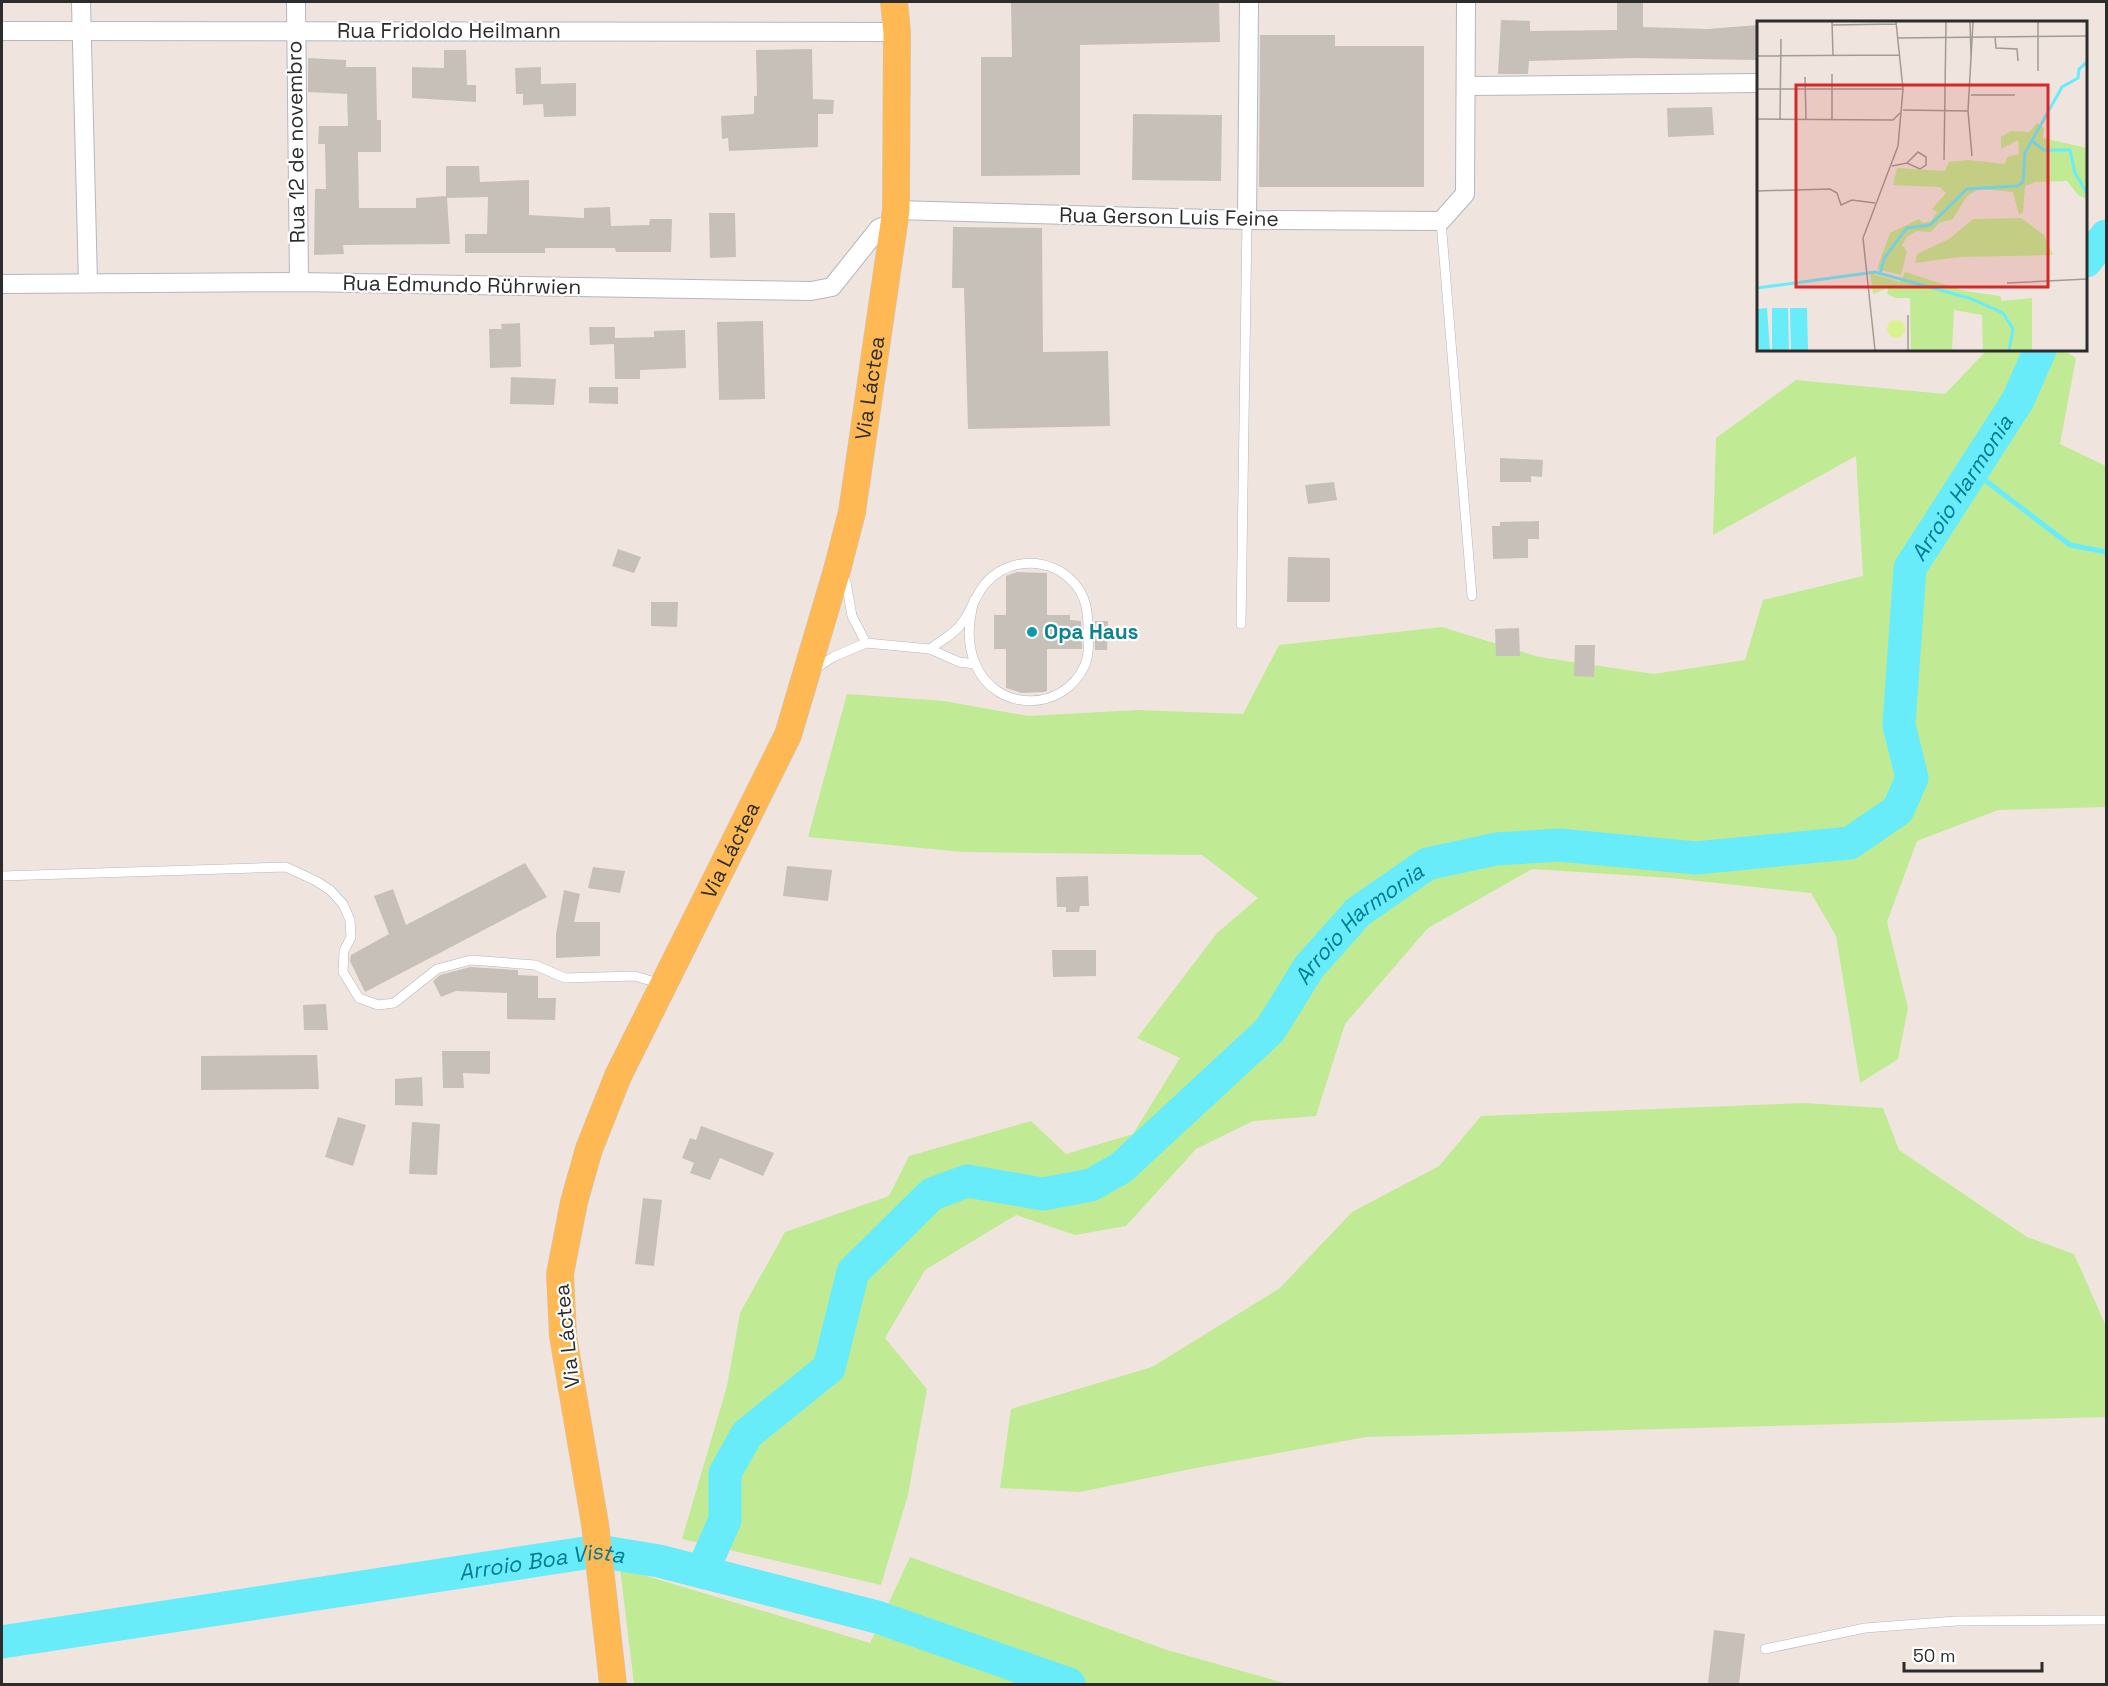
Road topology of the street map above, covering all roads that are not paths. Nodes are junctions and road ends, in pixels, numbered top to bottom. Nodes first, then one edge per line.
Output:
1 (81, 2) edge
2 (296, 2) edge
3 (894, 2) edge
4 (1249, 2) edge
5 (1466, 2) edge
6 (2, 31) edge
7 (82, 31) junction
8 (294, 31) junction
9 (897, 32) junction
10 (1757, 83) edge
11 (1466, 86) junction
12 (895, 216) junction
13 (1247, 220) junction
14 (1441, 221) junction
15 (299, 282) junction
16 (88, 283) junction
17 (2, 284) edge
18 (837, 570) junction
19 (1472, 596) dead end
20 (974, 600) junction
21 (1241, 624) dead end
22 (866, 643) junction
23 (930, 648) junction
24 (975, 664) junction
25 (807, 674) junction
26 (2, 876) edge
27 (663, 984) junction
28 (2106, 1620) edge
29 (1765, 1649) dead end
30 (613, 1684) edge

1 - 7 street
2 - 8 street, Rua 12 de novembro
3 - 9 main road, Via Láctea
4 - 13 street
5 - 11 street
6 - 7 street, Rua Fridoldo Heilmann
7 - 8 street, Rua Fridoldo Heilmann
7 - 16 street
8 - 9 street, Rua Fridoldo Heilmann
8 - 15 street, Rua 12 de novembro
9 - 12 main road, Via Láctea
10 - 11 street
11 - 14 street
12 - 13 street, Rua Gerson Luis Feine
12 - 15 street, Rua Edmundo Rührwien
12 - 18 main road, Via Láctea
13 - 14 street, Rua Gerson Luis Feine
13 - 21 lane
14 - 19 lane
15 - 16 street, Rua Edmundo Rührwien
16 - 17 street, Rua Edmundo Rührwien
18 - 22 lane
18 - 25 main road, Via Láctea
20 - 23 lane
20 - 24 lane
20 - 24 lane
22 - 23 lane
22 - 25 lane
23 - 24 lane
25 - 27 main road, Via Láctea
26 - 27 lane
27 - 30 main road, Via Láctea
28 - 29 lane

